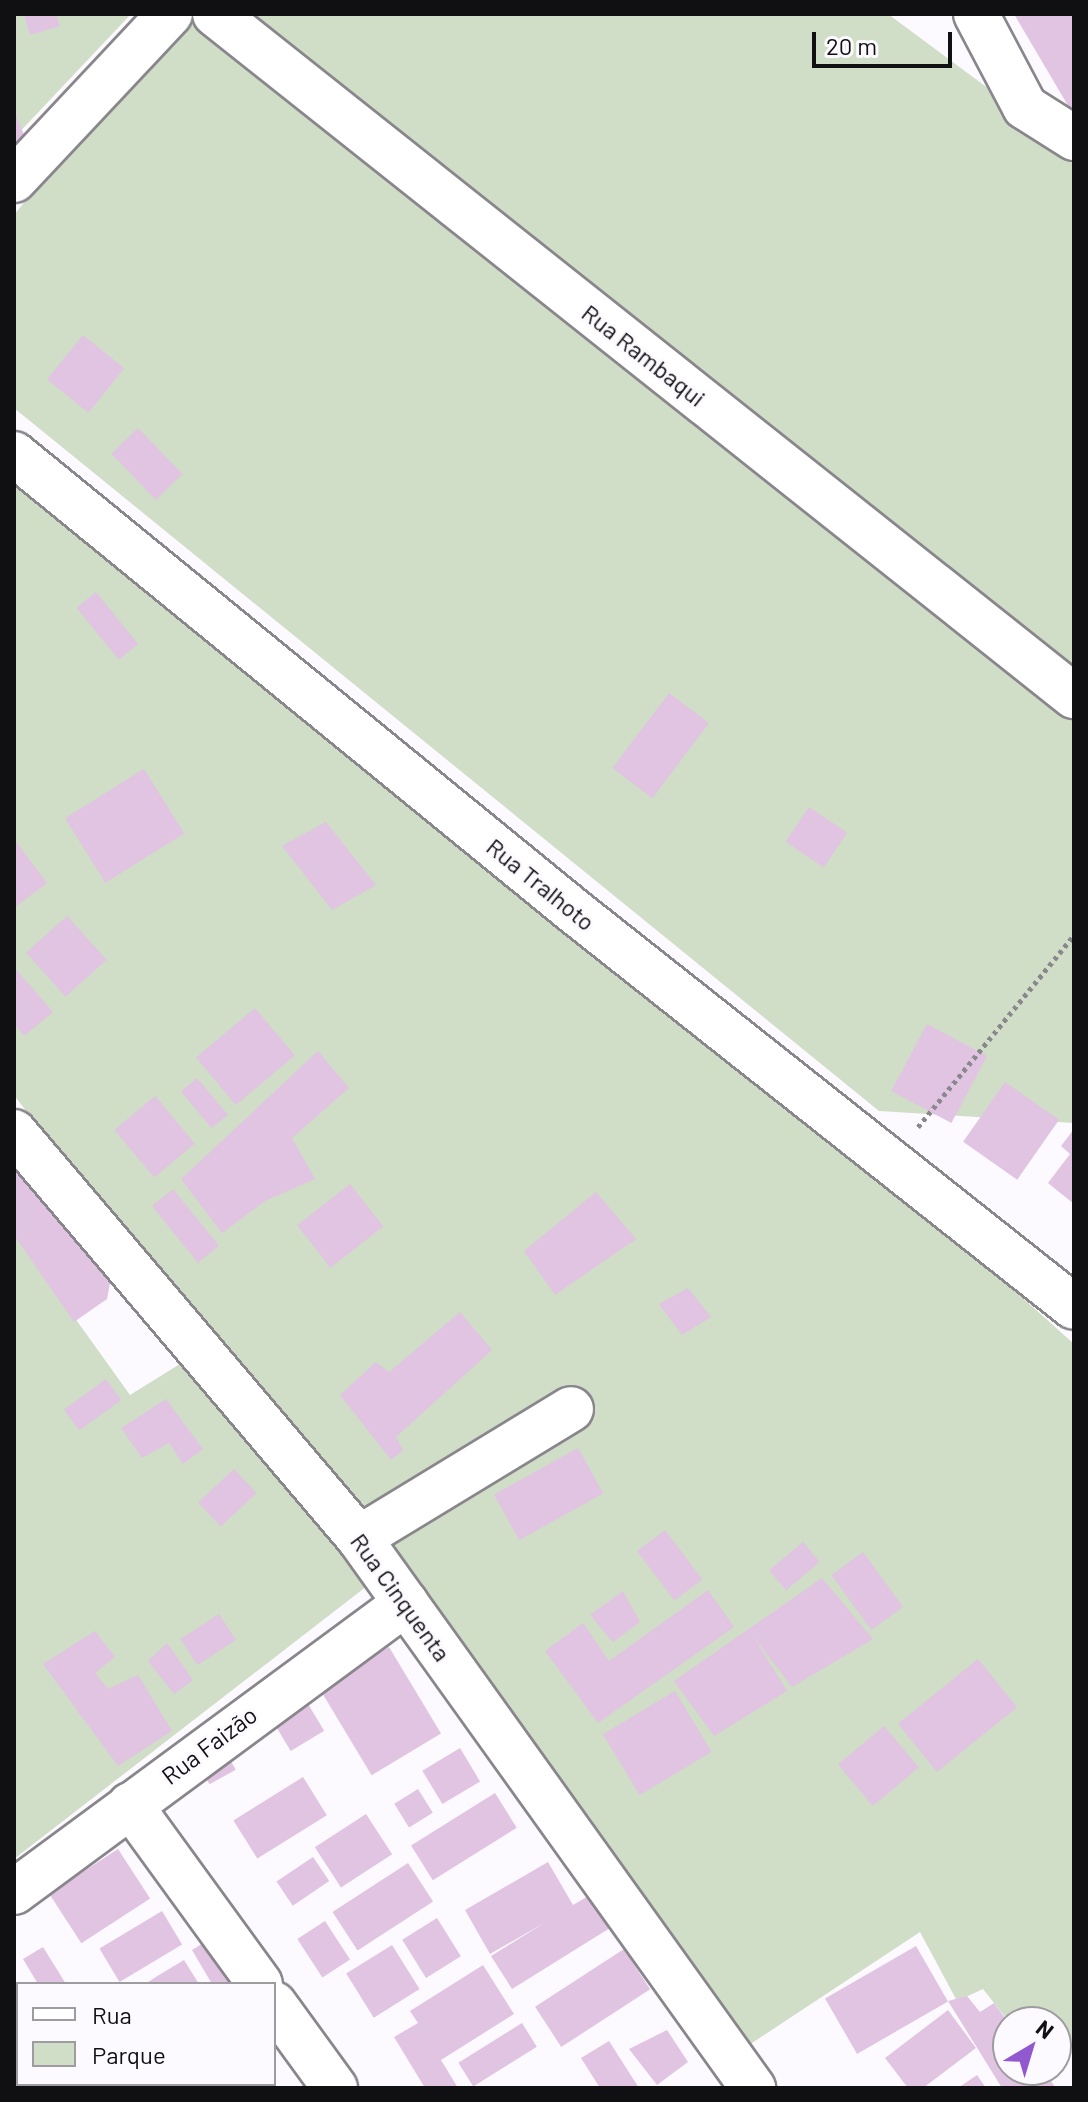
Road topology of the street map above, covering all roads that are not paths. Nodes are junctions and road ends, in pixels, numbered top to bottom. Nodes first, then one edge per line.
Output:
1 (170, 14) edge
2 (215, 14) edge
3 (976, 14) edge
4 (1074, 138) edge
5 (14, 180) edge
6 (14, 454) edge
7 (1074, 696) edge
8 (14, 1132) edge
9 (1074, 1307) edge
10 (571, 1409) dead end
11 (359, 1538) junction
12 (406, 1603) junction
13 (130, 1805) junction
14 (14, 1892) edge
15 (259, 1982) edge
16 (276, 2007) edge
17 (335, 2088) edge
18 (753, 2088) edge

1 - 5 street
2 - 7 street, Rua Rambaqui
3 - 4 street
6 - 9 street, Rua Tralhoto
8 - 11 street, Rua Cinquenta
10 - 11 street
11 - 12 street, Rua Cinquenta
12 - 13 street, Rua Faizão
12 - 18 street, Rua Cinquenta
13 - 14 street, Rua Faizão
13 - 15 street
16 - 17 street

